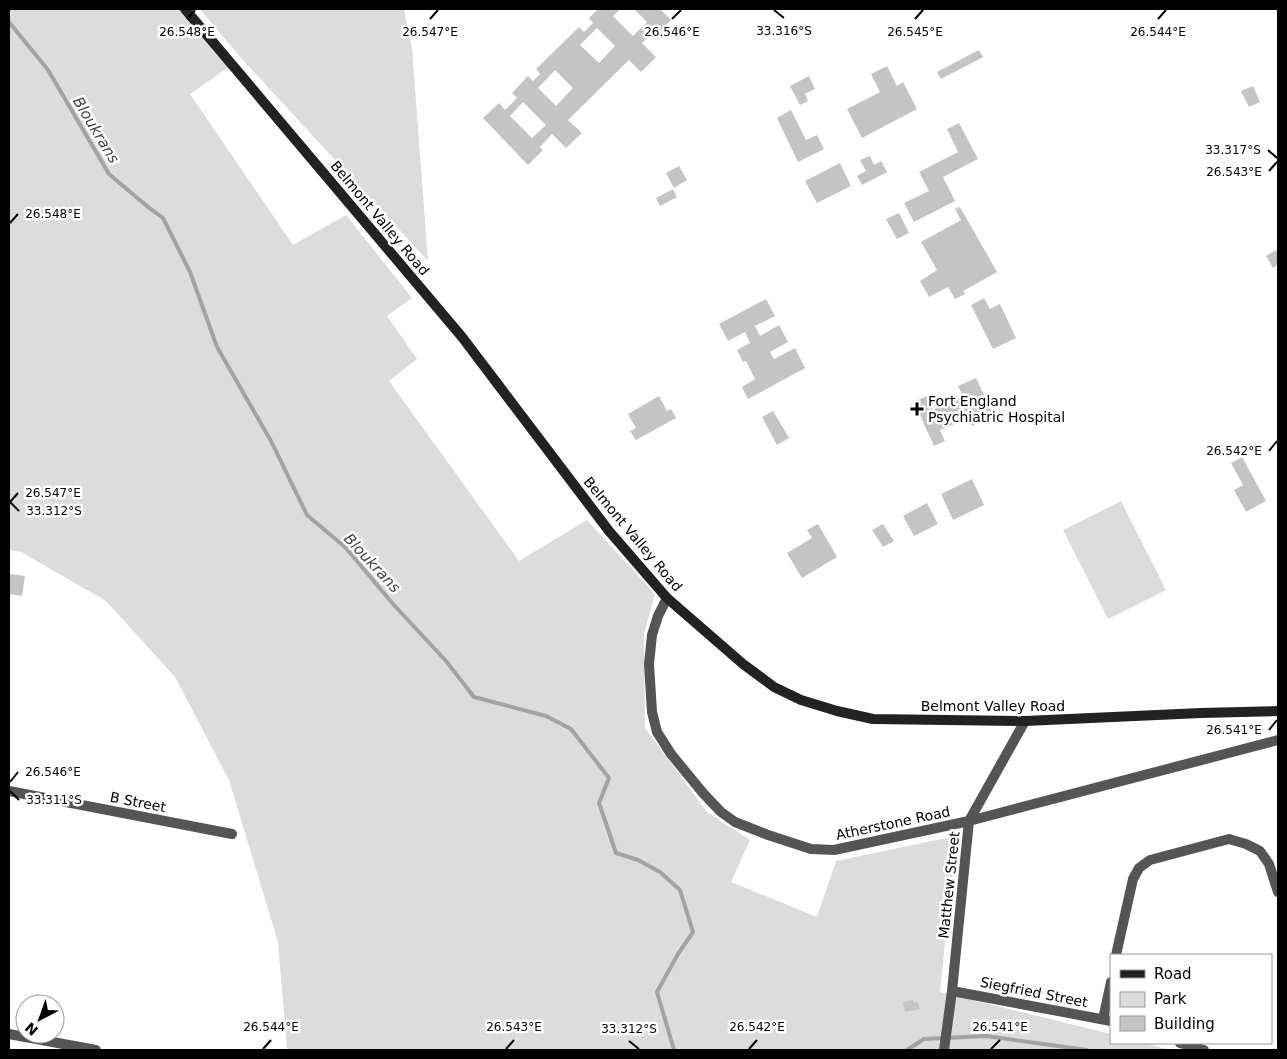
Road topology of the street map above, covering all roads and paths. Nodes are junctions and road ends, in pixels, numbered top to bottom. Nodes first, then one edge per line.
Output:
1 (185, 9) edge
2 (667, 598) junction
3 (1278, 711) edge
4 (1026, 722) junction
5 (1278, 740) edge
6 (9, 791) edge
7 (970, 821) junction
8 (232, 834) dead end
9 (1278, 892) edge
10 (1116, 954) edge
11 (952, 991) junction
12 (1110, 992) edge
13 (1107, 1020) edge
14 (9, 1034) edge
15 (945, 1044) edge
16 (1183, 1044) edge
17 (96, 1050) edge
18 (1204, 1050) edge

1 - 2 street, Belmont Valley Road
2 - 4 street, Belmont Valley Road
2 - 7 street, Atherstone Road
3 - 4 street, Belmont Valley Road
4 - 7 street, Matthew Street
5 - 7 street, Atherstone Road
6 - 8 street, B Street
7 - 11 street, Matthew Street
9 - 10 street
11 - 13 street, Siegfried Street
11 - 15 street, Matthew Street
12 - 13 street
14 - 17 street
16 - 18 street

